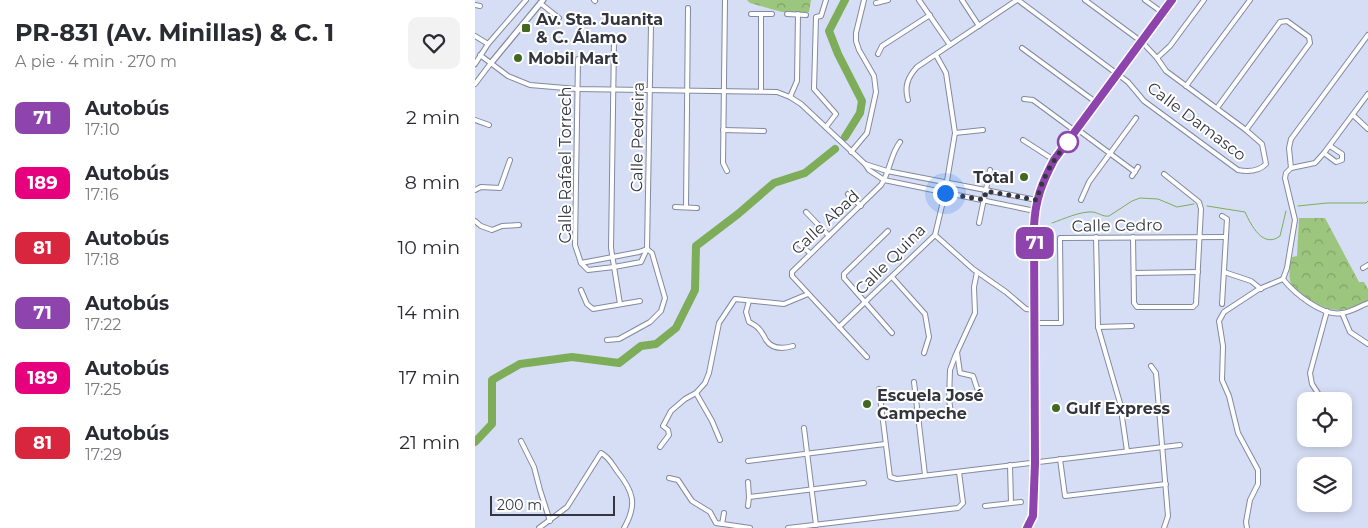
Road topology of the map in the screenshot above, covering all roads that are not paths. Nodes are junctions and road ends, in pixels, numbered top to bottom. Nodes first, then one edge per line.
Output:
1 (526, 0) edge
2 (725, 0) edge
3 (826, 0) edge
4 (864, 0) edge
5 (888, 0) edge
6 (919, 0) edge
7 (962, 0) edge
8 (1017, 0) edge
9 (1085, 0) edge
10 (1145, 0) edge
11 (1172, 0) edge
12 (1204, 0) edge
13 (1250, 0) edge
14 (542, 2) edge
15 (877, 3) dead end
16 (688, 8) dead end
17 (1163, 13) junction
18 (751, 14) dead end
19 (761, 14) junction
20 (772, 14) dead end
21 (787, 14) dead end
22 (798, 14) junction
23 (807, 15) dead end
24 (930, 15) junction
25 (559, 18) dead end
26 (651, 25) dead end
27 (979, 26) junction
28 (1368, 35) edge
29 (475, 36) edge
30 (614, 41) dead end
31 (1142, 42) junction
32 (487, 44) junction
33 (949, 46) junction
34 (1022, 48) dead end
35 (878, 54) dead end
36 (480, 55) junction
37 (936, 55) junction
38 (1157, 58) junction
39 (578, 59) dead end
40 (491, 62) junction
41 (475, 64) edge
42 (1118, 74) junction
43 (475, 84) edge
44 (1187, 86) junction
45 (577, 89) junction
46 (613, 90) junction
47 (650, 90) junction
48 (687, 90) junction
49 (724, 90) junction
50 (761, 91) junction
51 (1368, 94) edge
52 (790, 97) junction
53 (1023, 99) dead end
54 (908, 100) dead end
55 (1097, 103) junction
56 (1217, 108) junction
57 (1353, 115) junction
58 (1136, 118) dead end
59 (475, 120) edge
60 (489, 125) dead end
61 (826, 128) junction
62 (1368, 129) edge
63 (723, 130) junction
64 (983, 130) dead end
65 (1076, 130) junction
66 (1246, 130) junction
67 (764, 131) dead end
68 (955, 133) junction
69 (1023, 140) dead end
70 (900, 142) dead end
71 (1330, 146) junction
72 (851, 152) junction
73 (1324, 153) junction
74 (1110, 154) junction
75 (510, 160) dead end
76 (1054, 160) junction
77 (865, 164) junction
78 (1138, 167) dead end
79 (1291, 168) junction
80 (990, 170) dead end
81 (727, 171) dead end
82 (887, 171) junction
83 (1164, 174) dead end
84 (884, 180) junction
85 (946, 183) junction
86 (475, 190) edge
87 (986, 191) junction
88 (945, 193) junction
89 (848, 194) dead end
90 (984, 200) junction
91 (1037, 200) junction
92 (1081, 200) dead end
93 (861, 206) junction
94 (675, 207) dead end
95 (686, 207) junction
96 (697, 208) dead end
97 (1035, 211) junction
98 (806, 212) dead end
99 (1222, 216) dead end
100 (475, 221) edge
101 (979, 223) dead end
102 (519, 225) dead end
103 (888, 231) dead end
104 (935, 235) junction
105 (829, 236) junction
106 (1199, 236) junction
107 (1096, 237) junction
108 (1133, 237) junction
109 (1227, 237) junction
110 (799, 244) dead end
111 (647, 250) junction
112 (810, 253) junction
113 (612, 257) junction
114 (581, 263) junction
115 (1368, 265) edge
116 (614, 267) junction
117 (1363, 268) dead end
118 (977, 272) junction
119 (1198, 272) junction
120 (1224, 272) junction
121 (1133, 273) junction
122 (892, 277) junction
123 (1283, 279) junction
124 (1261, 289) junction
125 (581, 290) dead end
126 (808, 294) junction
127 (640, 301) dead end
128 (749, 301) junction
129 (865, 302) junction
130 (1368, 303) edge
131 (620, 304) junction
132 (1222, 304) dead end
133 (1035, 310) junction
134 (1327, 311) junction
135 (1342, 313) junction
136 (1035, 323) junction
137 (1132, 326) dead end
138 (839, 327) junction
139 (1098, 327) junction
140 (892, 333) dead end
141 (607, 340) dead end
142 (1368, 344) edge
143 (793, 346) dead end
144 (957, 352) junction
145 (924, 353) dead end
146 (867, 357) dead end
147 (1151, 366) dead end
148 (914, 382) dead end
149 (977, 388) dead end
150 (879, 389) dead end
151 (1317, 392) edge
152 (696, 394) junction
153 (951, 412) dead end
154 (804, 428) dead end
155 (720, 440) dead end
156 (521, 441) dead end
157 (885, 444) junction
158 (1180, 445) dead end
159 (1163, 447) junction
160 (660, 448) dead end
161 (1127, 451) junction
162 (807, 454) junction
163 (1060, 460) junction
164 (748, 461) dead end
165 (1035, 463) junction
166 (1010, 465) junction
167 (959, 472) junction
168 (925, 475) junction
169 (669, 478) dead end
170 (748, 482) dead end
171 (864, 483) dead end
172 (1166, 484) junction
173 (812, 490) junction
174 (749, 497) junction
175 (1021, 502) dead end
176 (1011, 503) junction
177 (748, 506) dead end
178 (985, 506) dead end
179 (724, 513) dead end
180 (550, 520) junction
181 (722, 524) junction
182 (816, 525) junction
183 (545, 526) edge
184 (539, 528) edge
185 (624, 528) edge
186 (750, 528) edge
187 (788, 528) edge
188 (1027, 528) edge
189 (1164, 528) edge
190 (1247, 528) edge

1 - 32 street
2 - 49 street
3 - 61 street
4 - 72 street
5 - 15 street
6 - 24 street
7 - 27 street
8 - 27 street
8 - 42 street, Calle Damasco
9 - 31 street, Calle Damasco
10 - 17 street
11 - 17 street
12 - 38 street
13 - 44 street
14 - 25 street
14 - 40 street
16 - 48 street
17 - 31 street
18 - 19 street
19 - 20 street
19 - 50 street
21 - 22 street
22 - 23 street
22 - 52 street
24 - 33 street
24 - 35 street
26 - 47 street, Calle Pedreira
27 - 33 street
28 - 79 street
29 - 32 street
30 - 46 street
31 - 38 street, Calle Damasco
31 - 42 street
32 - 36 street
33 - 37 street
34 - 55 street
36 - 40 street
36 - 41 street
37 - 54 street
37 - 68 street, Calle Quina
38 - 44 street, Calle Damasco
39 - 45 street, Calle Rafael Torrech
40 - 43 street
40 - 45 street
42 - 55 street
42 - 66 street, Calle Damasco
44 - 56 street, Calle Damasco
45 - 46 street
45 - 114 street, Calle Rafael Torrech
46 - 47 street
46 - 113 street
47 - 48 street
47 - 111 street, Calle Pedreira
48 - 49 street
48 - 95 street
49 - 50 street
49 - 63 street
50 - 52 street
51 - 57 street
52 - 61 street
53 - 65 street
55 - 65 street
56 - 66 street, Calle Damasco
56 - 66 street
57 - 62 street
57 - 71 street
58 - 74 street
59 - 60 street
61 - 72 street
63 - 67 street
63 - 81 street
64 - 68 street
65 - 74 street
65 - 76 street
68 - 85 street, Calle Quina
69 - 76 street
70 - 82 street, Calle Abad
71 - 73 street
71 - 73 street
72 - 77 street
73 - 79 street
74 - 78 street
74 - 92 street
75 - 86 street
76 - 91 street
77 - 82 street
77 - 84 street
79 - 123 street
80 - 87 street
82 - 84 street, Calle Abad
82 - 85 street
83 - 106 street
84 - 88 street
84 - 93 street, Calle Abad
85 - 87 street
85 - 88 street, Calle Quina
87 - 90 street
87 - 91 street
88 - 90 street
88 - 104 street, Calle Quina
89 - 93 street
90 - 97 street
90 - 101 street
91 - 97 street
93 - 105 street, Calle Abad
94 - 95 street
95 - 96 street
97 - 133 street
98 - 105 street
99 - 109 street
100 - 102 street
103 - 129 street
104 - 118 street
104 - 122 street, Calle Quina
105 - 112 street, Calle Abad
106 - 108 street, Calle Cedro
106 - 109 street, Calle Cedro
106 - 119 street
107 - 108 street, Calle Cedro
107 - 136 street, Calle Cedro
107 - 139 street
108 - 121 street
109 - 120 street
110 - 112 street
111 - 113 street, Calle Rafael Torrech
111 - 116 street
111 - 141 street
112 - 126 street, Calle Abad
113 - 114 street, Calle Rafael Torrech
113 - 116 street
114 - 116 street
115 - 117 street
116 - 131 street
118 - 133 street
118 - 144 street
119 - 121 street
119 - 121 street
120 - 124 street
120 - 132 street
122 - 129 street, Calle Quina
122 - 145 street
123 - 124 street
123 - 134 street
124 - 190 street
125 - 131 street
126 - 128 street
126 - 138 street, Calle Abad
127 - 131 street
128 - 143 street
128 - 152 street
129 - 138 street, Calle Quina
129 - 140 street
130 - 135 street
133 - 136 street
134 - 135 street
134 - 151 street
135 - 142 street
136 - 165 street
137 - 139 street
138 - 146 street, Calle Abad
139 - 161 street
144 - 149 street
144 - 153 street
147 - 159 street
148 - 168 street
150 - 157 street
152 - 155 street
152 - 160 street
154 - 162 street
156 - 180 street
157 - 162 street
157 - 168 street
158 - 159 street
159 - 161 street
159 - 172 street
161 - 163 street
162 - 164 street
162 - 173 street
163 - 165 street
163 - 172 street
165 - 166 street
165 - 188 street
166 - 167 street
166 - 176 street
167 - 168 street
167 - 182 street
169 - 181 street
170 - 174 street
171 - 173 street
172 - 189 street
173 - 174 street
173 - 182 street
174 - 177 street
175 - 176 street
176 - 178 street
179 - 181 street
180 - 183 street
180 - 185 street
181 - 186 street
182 - 187 street
183 - 184 street

